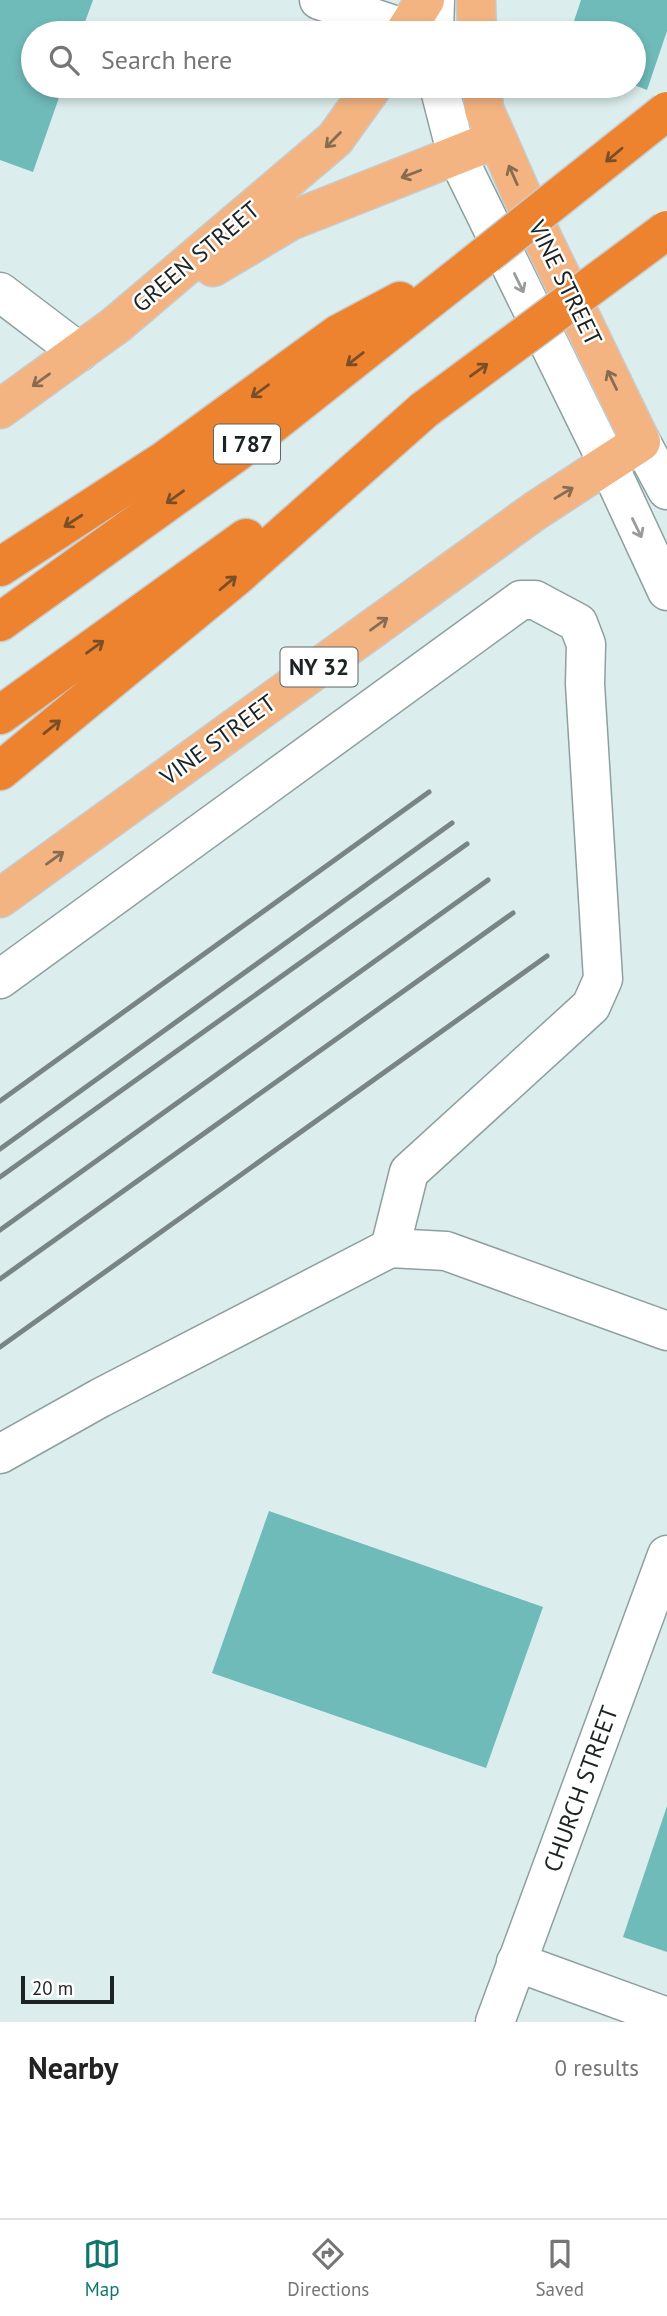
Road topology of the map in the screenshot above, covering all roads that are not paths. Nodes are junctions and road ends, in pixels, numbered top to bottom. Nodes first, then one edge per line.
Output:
1 (319, 0) edge
2 (435, 0) edge
3 (405, 21) edge
4 (419, 21) edge
5 (364, 98) edge
6 (442, 98) edge
7 (483, 98) edge
8 (667, 111) edge
9 (497, 139) junction
10 (457, 156) junction
11 (667, 230) edge
12 (486, 255) junction
13 (0, 292) edge
14 (116, 325) junction
15 (79, 352) junction
16 (0, 409) edge
17 (424, 410) junction
18 (641, 442) junction
19 (609, 466) junction
20 (667, 490) edge
21 (0, 567) edge
22 (667, 591) edge
23 (0, 622) edge
24 (0, 715) edge
25 (0, 771) edge
26 (0, 898) edge
27 (0, 979) edge
28 (390, 1248) junction
29 (667, 1331) edge
30 (0, 1454) edge
31 (667, 1555) edge
32 (516, 1962) junction
33 (667, 2017) edge
34 (495, 2022) edge

1 - 3 street
2 - 4 street
5 -> 14 main road, GREEN STREET
6 - 10 street, VINE STREET
7 - 9 main road, VINE STREET
8 -> 12 highway, I 787, bridge
9 - 10 main road
18 -> 9 main road, VINE STREET
10 -> 14 main road
10 -> 19 street, VINE STREET
17 -> 11 highway, bridge
12 -> 21 highway
12 -> 23 highway, I 787
13 - 15 street
14 - 15 main road, GREEN STREET
15 -> 16 main road, GREEN STREET
24 -> 17 highway
25 -> 17 highway
18 - 19 main road, VINE STREET / NY 32
18 - 20 street
19 -> 22 street
26 -> 19 main road, VINE STREET / NY 32
27 - 28 street
28 - 29 street
28 - 30 street
31 - 32 street, CHURCH STREET
32 - 33 street
32 - 34 street, CHURCH STREET

